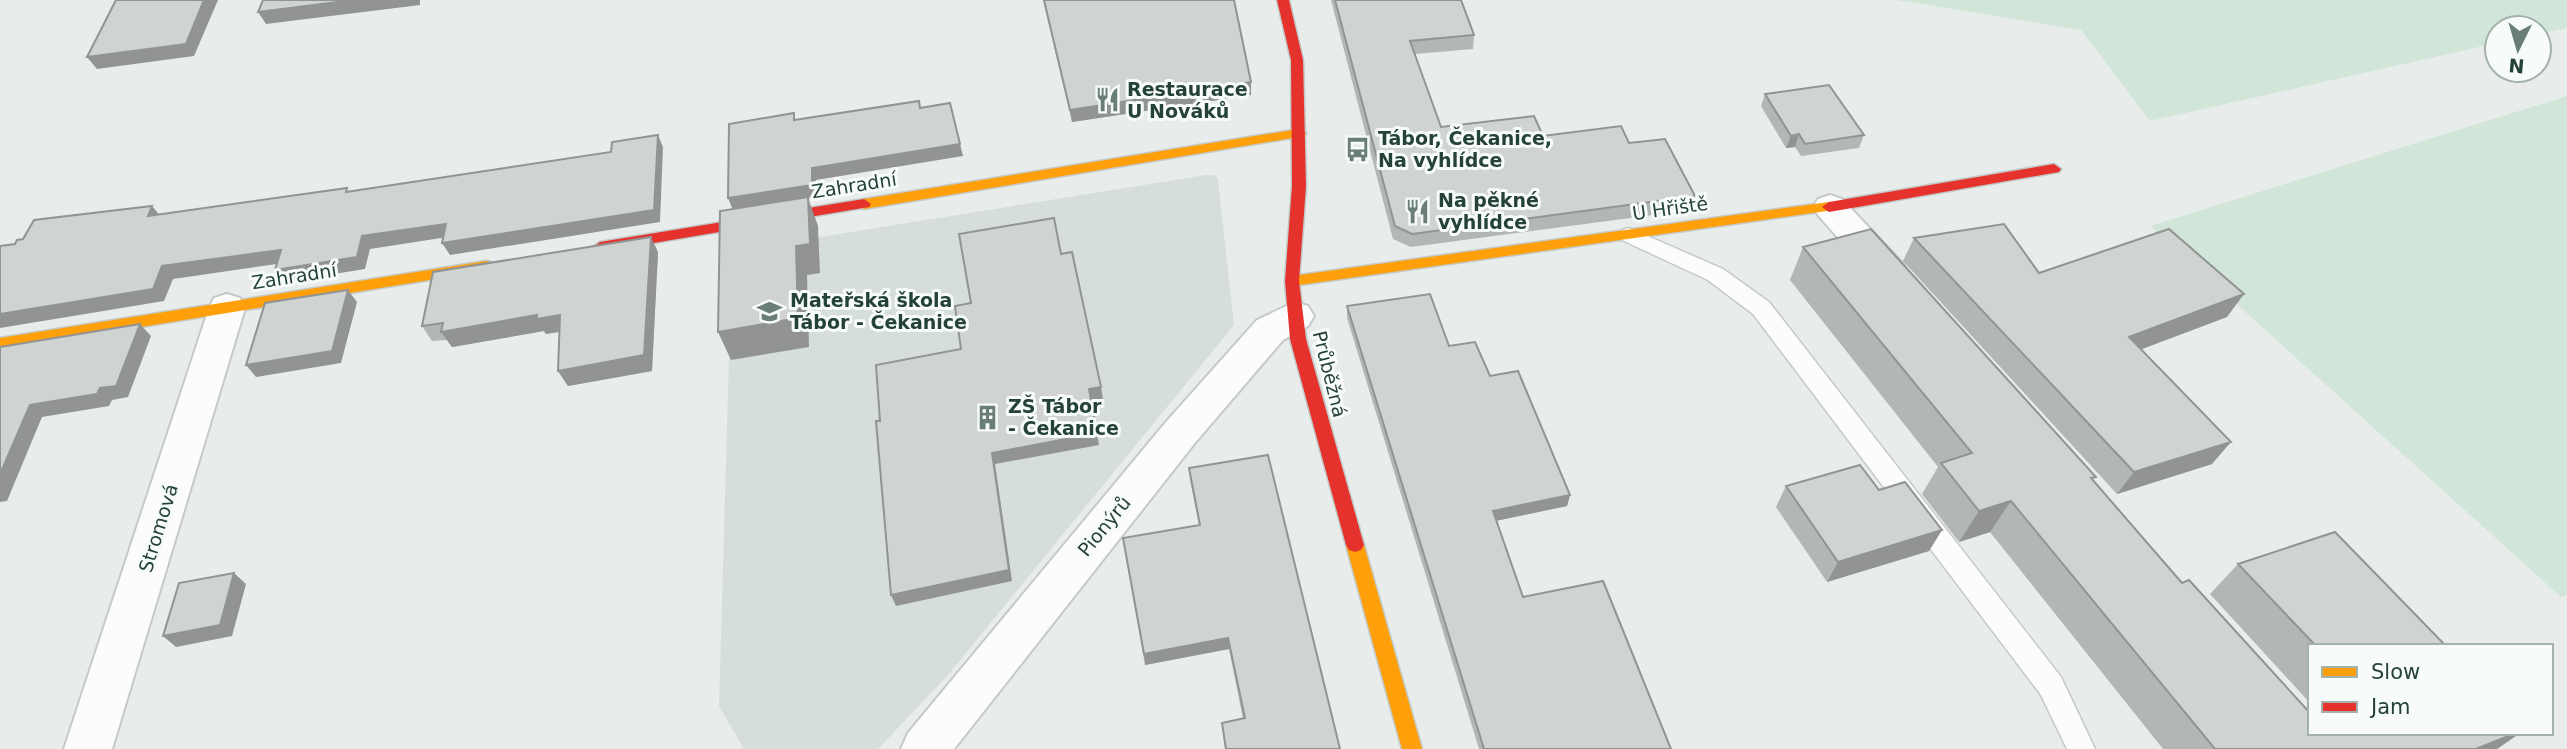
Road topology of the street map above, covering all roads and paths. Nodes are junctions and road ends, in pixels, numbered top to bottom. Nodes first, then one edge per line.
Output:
1 (1283, 0) edge
2 (1299, 133) junction
3 (2054, 169) dead end
4 (1830, 207) junction
5 (1629, 235) junction
6 (584, 250) edge
7 (502, 263) edge
8 (1293, 298) junction
9 (1913, 299) edge
10 (227, 308) junction
11 (0, 344) edge
12 (88, 749) edge
13 (925, 749) edge
14 (1412, 749) edge
15 (2081, 749) edge

1 - 2 street, Průběžná
2 - 6 street, Zahradní
2 - 8 street, Průběžná
3 - 4 street, U Hřiště
4 - 5 street, U Hřiště
4 - 9 street
5 - 8 street, U Hřiště
5 - 15 lane
7 - 10 street, Zahradní
8 - 13 street, Pionýrů
8 - 14 street, Průběžná
10 - 11 street, Zahradní
10 - 12 street, Stromová

